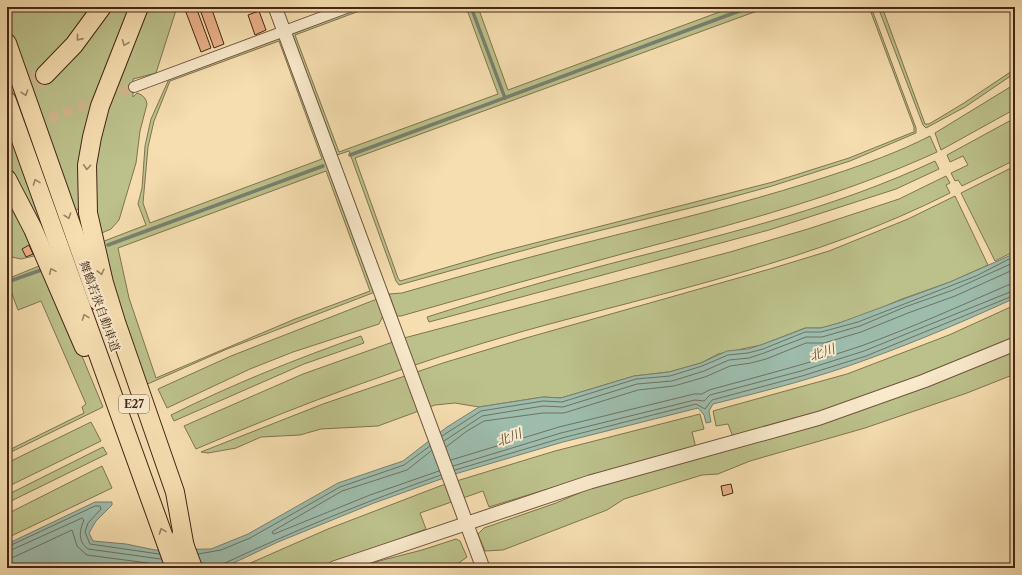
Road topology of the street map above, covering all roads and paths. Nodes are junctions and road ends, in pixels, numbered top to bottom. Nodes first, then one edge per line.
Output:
1 (102, 7) edge
2 (139, 7) edge
3 (275, 7) edge
4 (350, 7) edge
5 (284, 31) junction
6 (7, 43) edge
7 (45, 75) tunnel mouth
8 (134, 87) tunnel mouth
9 (7, 101) edge
10 (7, 179) edge
11 (84, 237) junction
12 (51, 248) junction
13 (1015, 344) edge
14 (464, 517) junction
15 (175, 568) edge
16 (192, 568) edge
17 (334, 568) edge
18 (483, 568) edge

1 -> 7 highway
2 -> 11 highway
3 - 5 street
4 - 5 street
5 - 8 street
5 - 14 street
6 -> 11 highway
12 -> 9 highway
10 - 12 highway
11 -> 16 highway
15 -> 12 highway
13 - 14 street
14 - 17 street
14 - 18 street

